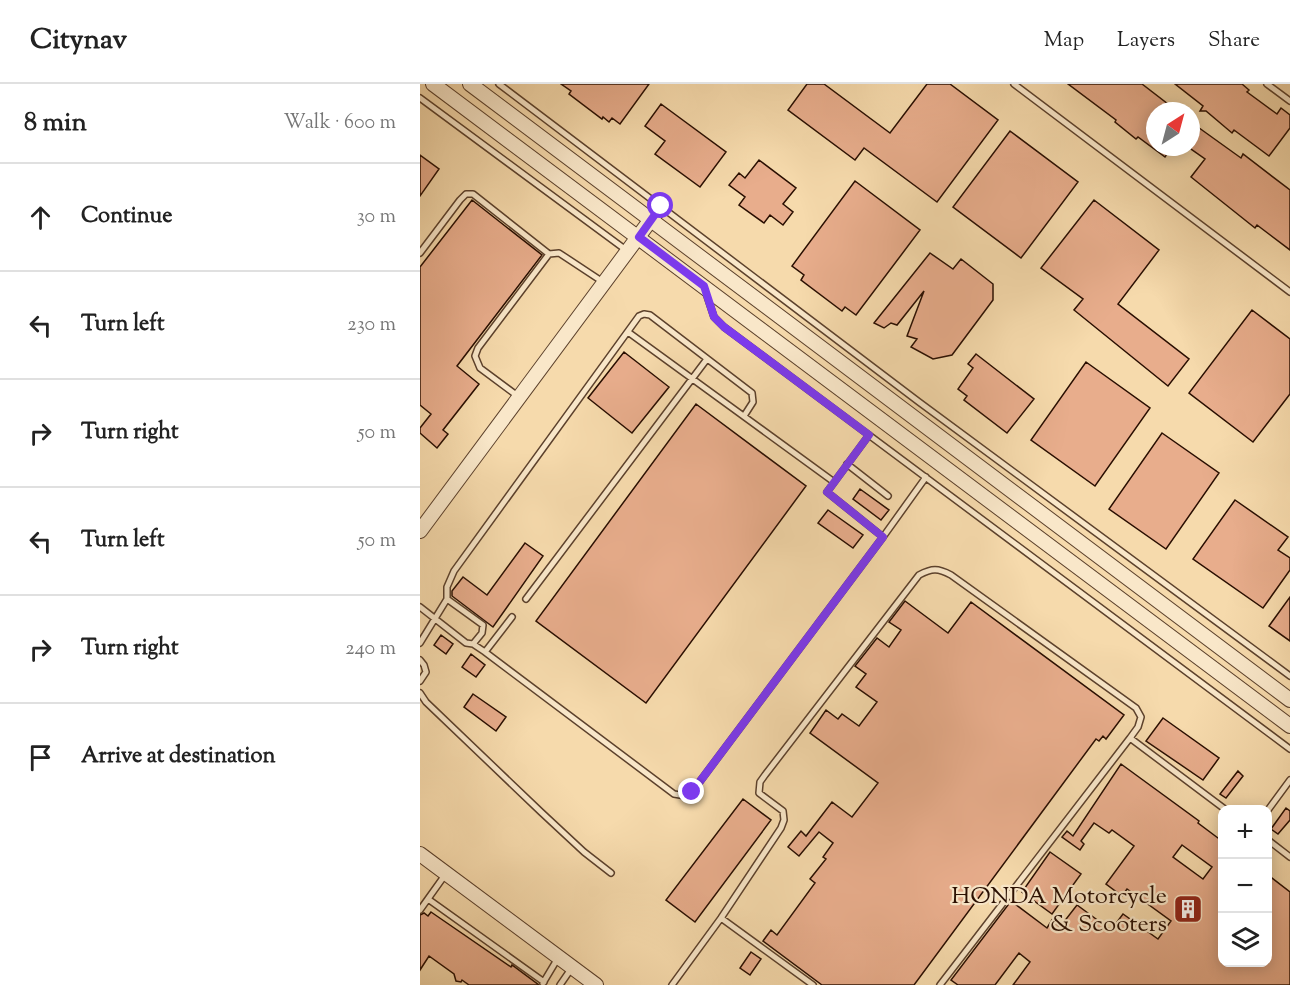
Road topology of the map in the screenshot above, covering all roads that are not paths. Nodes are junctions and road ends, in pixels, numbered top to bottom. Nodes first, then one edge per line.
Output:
1 (433, 84) edge
2 (470, 84) edge
3 (499, 84) edge
4 (1014, 84) edge
5 (1272, 85) edge
6 (420, 98) edge
7 (1290, 101) edge
8 (661, 206) junction
9 (651, 220) junction
10 (639, 237) junction
11 (628, 251) junction
12 (420, 253) edge
13 (549, 254) junction
14 (605, 283) junction
15 (1290, 284) edge
16 (1281, 285) junction
17 (704, 286) junction
18 (1290, 291) edge
19 (628, 332) junction
20 (707, 359) junction
21 (692, 380) junction
22 (519, 398) junction
23 (744, 416) junction
24 (869, 435) junction
25 (847, 464) junction
26 (926, 477) junction
27 (834, 482) junction
28 (888, 496) dead end
29 (420, 531) edge
30 (883, 537) junction
31 (447, 599) junction
32 (526, 599) dead end
33 (420, 607) edge
34 (512, 617) dead end
35 (435, 618) junction
36 (420, 643) edge
37 (473, 644) junction
38 (485, 652) junction
39 (420, 660) edge
40 (1290, 676) edge
41 (420, 681) edge
42 (420, 693) edge
43 (1290, 700) edge
44 (1290, 726) edge
45 (1130, 738) junction
46 (1290, 749) edge
47 (1290, 780) edge
48 (1219, 805) edge
49 (1272, 805) edge
50 (1272, 843) edge
51 (420, 854) edge
52 (1290, 857) edge
53 (611, 873) dead end
54 (446, 874) junction
55 (428, 899) junction
56 (420, 910) edge
57 (721, 918) junction
58 (558, 957) junction
59 (572, 967) junction
60 (543, 983) edge
61 (560, 985) edge
62 (596, 985) edge
63 (672, 985) edge
64 (813, 985) edge
65 (940, 985) edge

1 - 10 street
2 - 9 street
3 - 8 lane
4 - 16 lane
5 - 7 lane
6 - 11 lane
8 - 9 street
8 - 40 lane
9 - 10 street
9 - 43 street
10 - 11 street
10 - 17 street
11 - 14 street
12 - 13 lane
13 - 14 lane
13 - 22 lane
14 - 22 street
15 - 16 lane
16 - 18 lane
17 - 24 lane
17 - 44 street
19 - 20 lane
19 - 21 lane
19 - 31 lane
20 - 21 lane
20 - 23 lane
21 - 23 lane
21 - 32 lane
22 - 29 street
23 - 27 lane
24 - 25 lane
24 - 26 lane
25 - 27 lane
25 - 28 lane
26 - 30 lane
26 - 46 lane
27 - 30 lane
30 - 38 lane
31 - 35 lane
31 - 37 lane
33 - 35 lane
34 - 38 lane
35 - 36 lane
35 - 37 lane
37 - 38 lane
39 - 41 lane
42 - 53 lane
45 - 48 lane
45 - 57 lane
45 - 65 lane
47 - 49 lane
50 - 52 lane
51 - 54 street
54 - 55 lane
54 - 58 street
55 - 56 lane
55 - 60 lane
57 - 63 lane
57 - 64 lane
58 - 59 street
58 - 60 lane
59 - 61 lane
59 - 62 street

